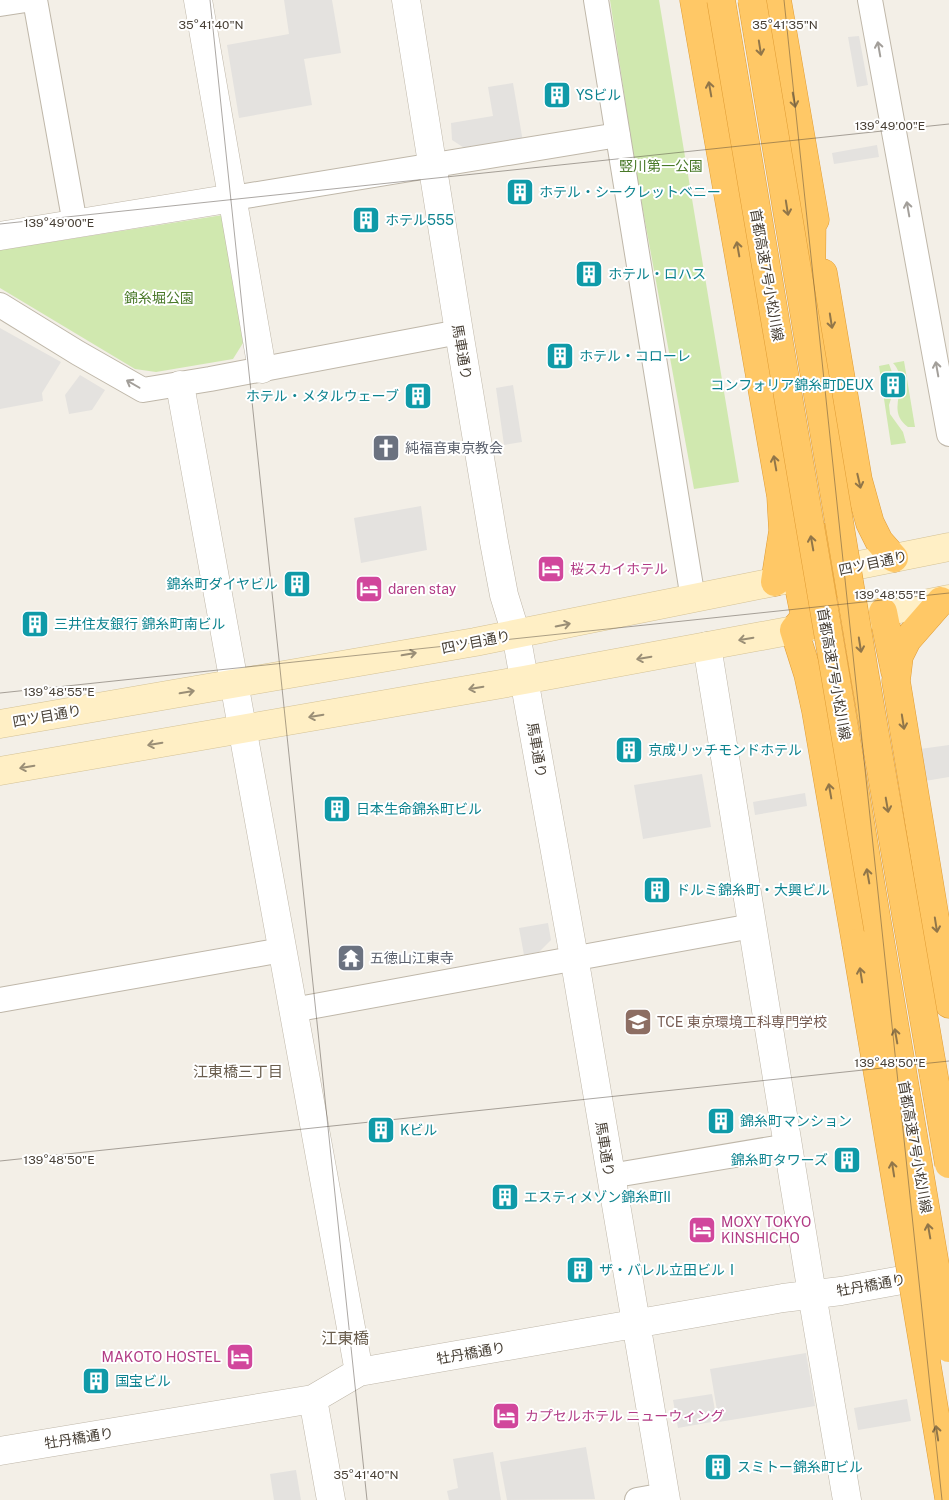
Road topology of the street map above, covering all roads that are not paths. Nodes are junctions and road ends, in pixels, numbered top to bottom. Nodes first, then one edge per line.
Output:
1 (26, 0) edge
2 (35, 0) edge
3 (198, 0) edge
4 (406, 0) edge
5 (596, 0) edge
6 (694, 0) edge
7 (721, 0) edge
8 (752, 0) edge
9 (777, 0) edge
10 (870, 0) edge
11 (0, 4) edge
12 (618, 135) junction
13 (432, 166) junction
14 (233, 198) junction
15 (812, 203) junction
16 (75, 224) junction
17 (0, 236) edge
18 (0, 305) edge
19 (458, 332) junction
20 (262, 369) junction
21 (180, 385) junction
22 (949, 434) edge
23 (949, 547) edge
24 (894, 558) junction
25 (833, 571) junction
26 (786, 580) junction
27 (693, 600) junction
28 (945, 600) edge
29 (883, 612) junction
30 (802, 625) junction
31 (516, 634) junction
32 (707, 646) junction
33 (524, 680) junction
34 (896, 681) junction
35 (234, 684) junction
36 (0, 724) edge
37 (242, 729) junction
38 (0, 772) edge
39 (752, 926) junction
40 (282, 950) junction
41 (574, 958) junction
42 (0, 1000) edge
43 (949, 1004) edge
44 (293, 1010) junction
45 (788, 1146) junction
46 (949, 1164) edge
47 (610, 1176) junction
48 (949, 1271) edge
49 (812, 1294) junction
50 (636, 1324) junction
51 (949, 1348) edge
52 (359, 1372) junction
53 (313, 1399) junction
54 (0, 1451) edge
55 (666, 1498) edge
56 (949, 1498) edge
57 (332, 1500) edge
58 (636, 1500) edge
59 (847, 1500) edge

1 - 11 street
2 - 16 street
3 - 14 street
4 - 13 street, 馬車通り
5 - 12 street
26 -> 6 highway
51 -> 7 highway, 首都高速7号小松川線, bridge
8 -> 46 highway, bridge
9 -> 15 highway
22 -> 10 street
12 - 13 street
12 - 27 street
13 - 14 street
13 - 19 street, 馬車通り
14 - 16 street
14 - 20 street
15 -> 24 highway
15 - 25 highway
16 - 17 street
21 -> 18 street
19 - 20 street
19 - 31 street, 馬車通り
20 - 21 street
21 - 35 street
23 - 24 main road, 四ツ目通り
24 - 25 main road, 四ツ目通り
25 - 26 main road, 四ツ目通り
25 - 30 highway
26 - 27 main road, 四ツ目通り
26 - 30 highway
31 -> 27 main road, 四ツ目通り
28 - 29 main road
28 - 34 highway
29 - 30 main road
29 - 34 highway
30 -> 32 main road
56 -> 30 highway, bridge
31 - 33 street, 馬車通り
35 -> 31 main road, 四ツ目通り
32 -> 33 main road
32 - 39 street
33 -> 37 main road
33 - 41 street, 馬車通り
34 -> 43 highway
36 -> 35 main road, 四ツ目通り
35 - 37 street
37 -> 38 main road
37 - 40 street
39 - 41 street
39 - 45 street
40 - 42 street
40 - 44 street
41 - 44 street
41 - 47 street, 馬車通り
44 - 52 street
45 - 47 street
45 - 49 street
47 - 50 street, 馬車通り
48 - 49 street, 牡丹橋通り
49 - 50 street, 牡丹橋通り
49 - 59 street
50 - 52 street, 牡丹橋通り
50 - 55 street, 馬車通り
52 - 53 street, 牡丹橋通り
53 - 54 street, 牡丹橋通り
53 - 57 street
55 - 58 street

